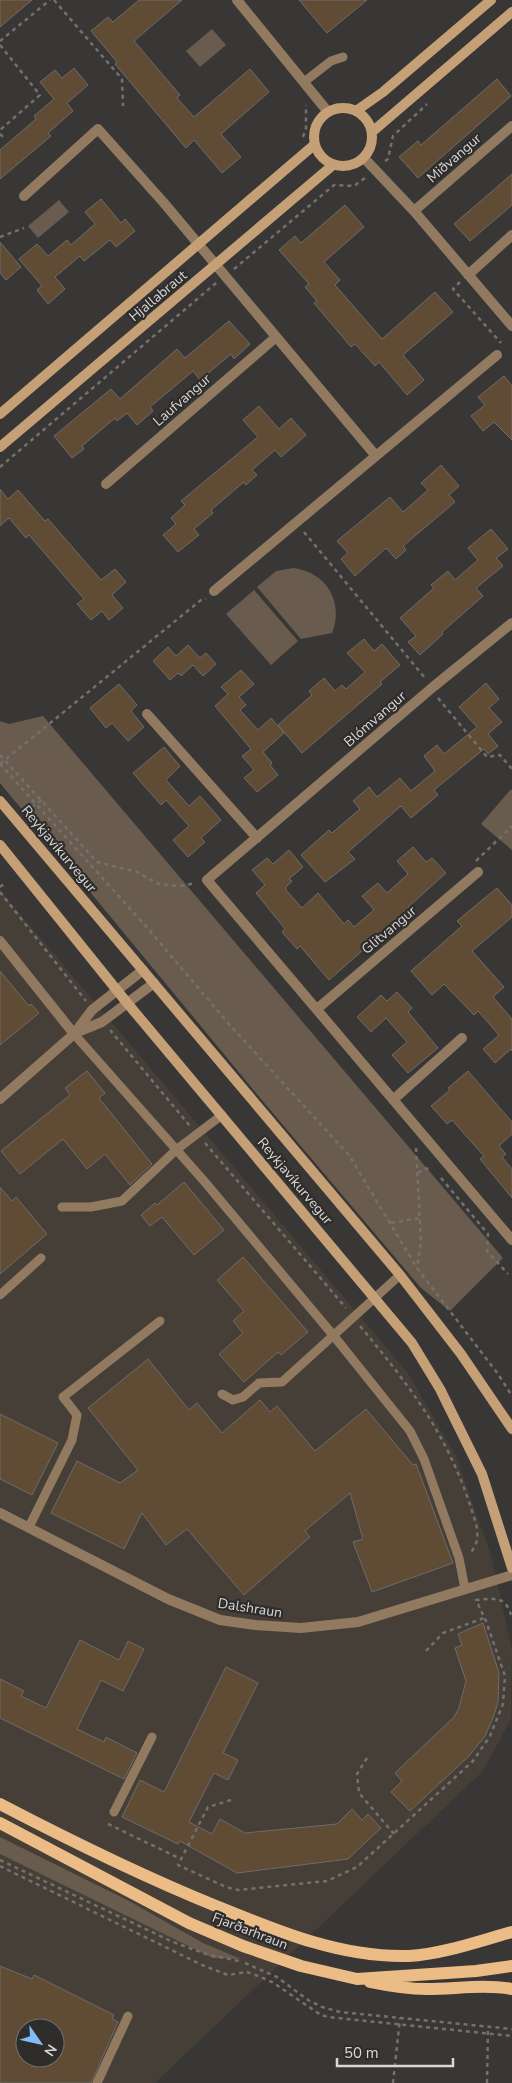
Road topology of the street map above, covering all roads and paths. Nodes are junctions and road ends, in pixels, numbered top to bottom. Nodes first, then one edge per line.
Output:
1 (50, 0) edge
2 (54, 0) edge
3 (236, 0) edge
4 (491, 0) edge
5 (512, 12) edge
6 (0, 41) edge
7 (0, 45) edge
8 (343, 57) dead end
9 (304, 82) junction
10 (428, 103) dead end
11 (123, 106) dead end
12 (356, 111) junction
13 (328, 112) junction
14 (512, 126) edge
15 (0, 130) edge
16 (372, 132) junction
17 (0, 134) edge
18 (5, 139) dead end
19 (314, 145) junction
20 (364, 158) junction
21 (333, 165) junction
22 (376, 170) junction
23 (24, 196) dead end
24 (414, 211) junction
25 (24, 228) dead end
26 (512, 235) edge
27 (0, 237) edge
28 (198, 244) junction
29 (215, 265) junction
30 (468, 275) junction
31 (224, 276) junction
32 (512, 326) edge
33 (276, 338) junction
34 (505, 348) dead end
35 (497, 355) dead end
36 (0, 414) edge
37 (0, 447) edge
38 (376, 456) junction
39 (0, 467) edge
40 (106, 484) dead end
41 (301, 528) dead end
42 (212, 595) joint
43 (512, 623) edge
44 (431, 688) junction
45 (147, 714) dead end
46 (0, 755) edge
47 (5, 761) junction
48 (0, 764) edge
49 (512, 769) edge
50 (42, 800) junction
51 (0, 801) edge
52 (36, 804) junction
53 (25, 813) dead end
54 (512, 826) edge
55 (258, 838) junction
56 (0, 845) edge
57 (97, 862) junction
58 (93, 866) junction
59 (476, 874) joint
60 (207, 880) junction
61 (196, 883) junction
62 (4, 884) dead end
63 (0, 887) edge
64 (202, 890) dead end
65 (0, 892) edge
66 (0, 942) edge
67 (143, 970) junction
68 (154, 983) junction
69 (117, 989) junction
70 (128, 1004) junction
71 (317, 1009) junction
72 (92, 1010) junction
73 (102, 1022) junction
74 (74, 1034) junction
75 (462, 1038) dead end
76 (0, 1099) edge
77 (394, 1099) junction
78 (222, 1115) junction
79 (197, 1134) junction
80 (410, 1141) dead end
81 (416, 1148) junction
82 (176, 1150) junction
83 (422, 1155) dead end
84 (427, 1161) dead end
85 (418, 1173) junction
86 (439, 1175) dead end
87 (62, 1207) dead end
88 (420, 1218) junction
89 (391, 1223) junction
90 (512, 1240) edge
91 (41, 1258) dead end
92 (417, 1268) junction
93 (508, 1274) dead end
94 (400, 1275) junction
95 (0, 1295) edge
96 (375, 1297) junction
97 (353, 1317) junction
98 (160, 1321) dead end
99 (333, 1335) junction
100 (222, 1394) dead end
101 (512, 1396) edge
102 (512, 1429) edge
103 (0, 1512) edge
104 (29, 1527) junction
105 (470, 1554) dead end
106 (512, 1568) edge
107 (512, 1575) edge
108 (465, 1589) junction
109 (484, 1618) junction
110 (512, 1618) edge
111 (426, 1651) dead end
112 (152, 1737) dead end
113 (367, 1758) dead end
114 (231, 1800) dead end
115 (0, 1804) edge
116 (114, 1812) joint
117 (0, 1823) edge
118 (394, 1834) junction
119 (181, 1859) junction
120 (0, 1866) edge
121 (512, 1932) edge
122 (512, 1966) edge
123 (357, 1980) junction
124 (512, 1989) edge
125 (128, 2016) dead end
126 (400, 2018) dead end
127 (399, 2024) junction
128 (488, 2027) dead end
129 (488, 2034) junction
130 (512, 2036) edge
131 (97, 2083) edge
132 (393, 2083) edge
133 (487, 2083) edge

1 - 6 path
2 - 11 path
3 - 9 street
4 - 12 main road
5 - 16 main road
7 - 15 path
8 - 9 lane
9 - 13 street
10 - 22 path
12 - 13 main road
12 - 16 main road
13 - 19 main road
14 - 24 street, Miðvangur
16 - 20 main road
17 - 18 path
19 - 21 main road
19 - 28 main road, Hjallabraut
20 - 21 main road
20 - 22 street
21 - 29 main road, Hjallabraut
22 - 24 street
22 - 31 path
23 - 28 street
24 - 30 street
25 - 27 path
26 - 30 street
28 - 29 street
28 - 36 main road, Hjallabraut
29 - 31 street
29 - 37 main road, Hjallabraut
30 - 32 street
30 - 34 path
31 - 33 street
31 - 39 path
33 - 38 street
33 - 40 street, Laufvangur
35 - 38 street
38 - 42 street
41 - 44 path
42 - 47 path
43 - 44 street, Blómvangur
44 - 49 path
44 - 55 street, Blómvangur
45 - 55 street
46 - 47 path
47 - 48 path
47 - 50 path
48 - 52 path
50 - 52 path
50 - 57 path
51 - 67 main road, Reykjavíkurvegur
52 - 53 path
52 - 58 path
54 - 59 path
55 - 60 street, Blómvangur
56 - 69 main road, Reykjavíkurvegur
57 - 58 path
57 - 61 path
58 - 89 path
59 - 71 street, Glitvangur
60 - 61 path
60 - 71 street
61 - 64 path
62 - 63 path
65 - 72 path
66 - 74 street
67 - 68 main road, Reykjavíkurvegur
67 - 69 street
68 - 70 street
68 - 94 main road, Reykjavíkurvegur
69 - 70 main road, Reykjavíkurvegur
69 - 72 street
70 - 73 street
70 - 78 main road, Reykjavíkurvegur
71 - 77 street
72 - 74 street
73 - 74 street
73 - 79 path
74 - 76 street
74 - 82 lane
75 - 77 street
77 - 90 street
78 - 79 lane
78 - 96 main road, Reykjavíkurvegur
79 - 82 lane
79 - 97 path
80 - 81 path
81 - 83 path
81 - 85 path
82 - 87 lane
82 - 99 lane
84 - 85 path
85 - 88 path
86 - 93 path
88 - 89 path
88 - 92 path
89 - 92 path
91 - 95 lane
92 - 101 path
94 - 96 lane
94 - 102 main road, Reykjavíkurvegur
96 - 97 lane
96 - 106 main road, Reykjavíkurvegur
97 - 99 lane
97 - 105 path
98 - 104 lane
99 - 100 lane
99 - 108 lane
103 - 104 street, Dalshraun
104 - 108 street, Dalshraun
107 - 108 street, Dalshraun
109 - 110 path
109 - 111 path
109 - 118 path
112 - 116 lane
113 - 118 path
114 - 119 path
115 - 121 main road, Fjarðarhraun
116 - 119 path
117 - 123 main road, Fjarðarhraun
118 - 119 path
120 - 127 path
122 - 123 main road, Fjarðarhraun
123 - 124 main road
125 - 131 lane
126 - 127 path
127 - 129 path
127 - 132 path
128 - 129 path
129 - 130 path
129 - 133 path

